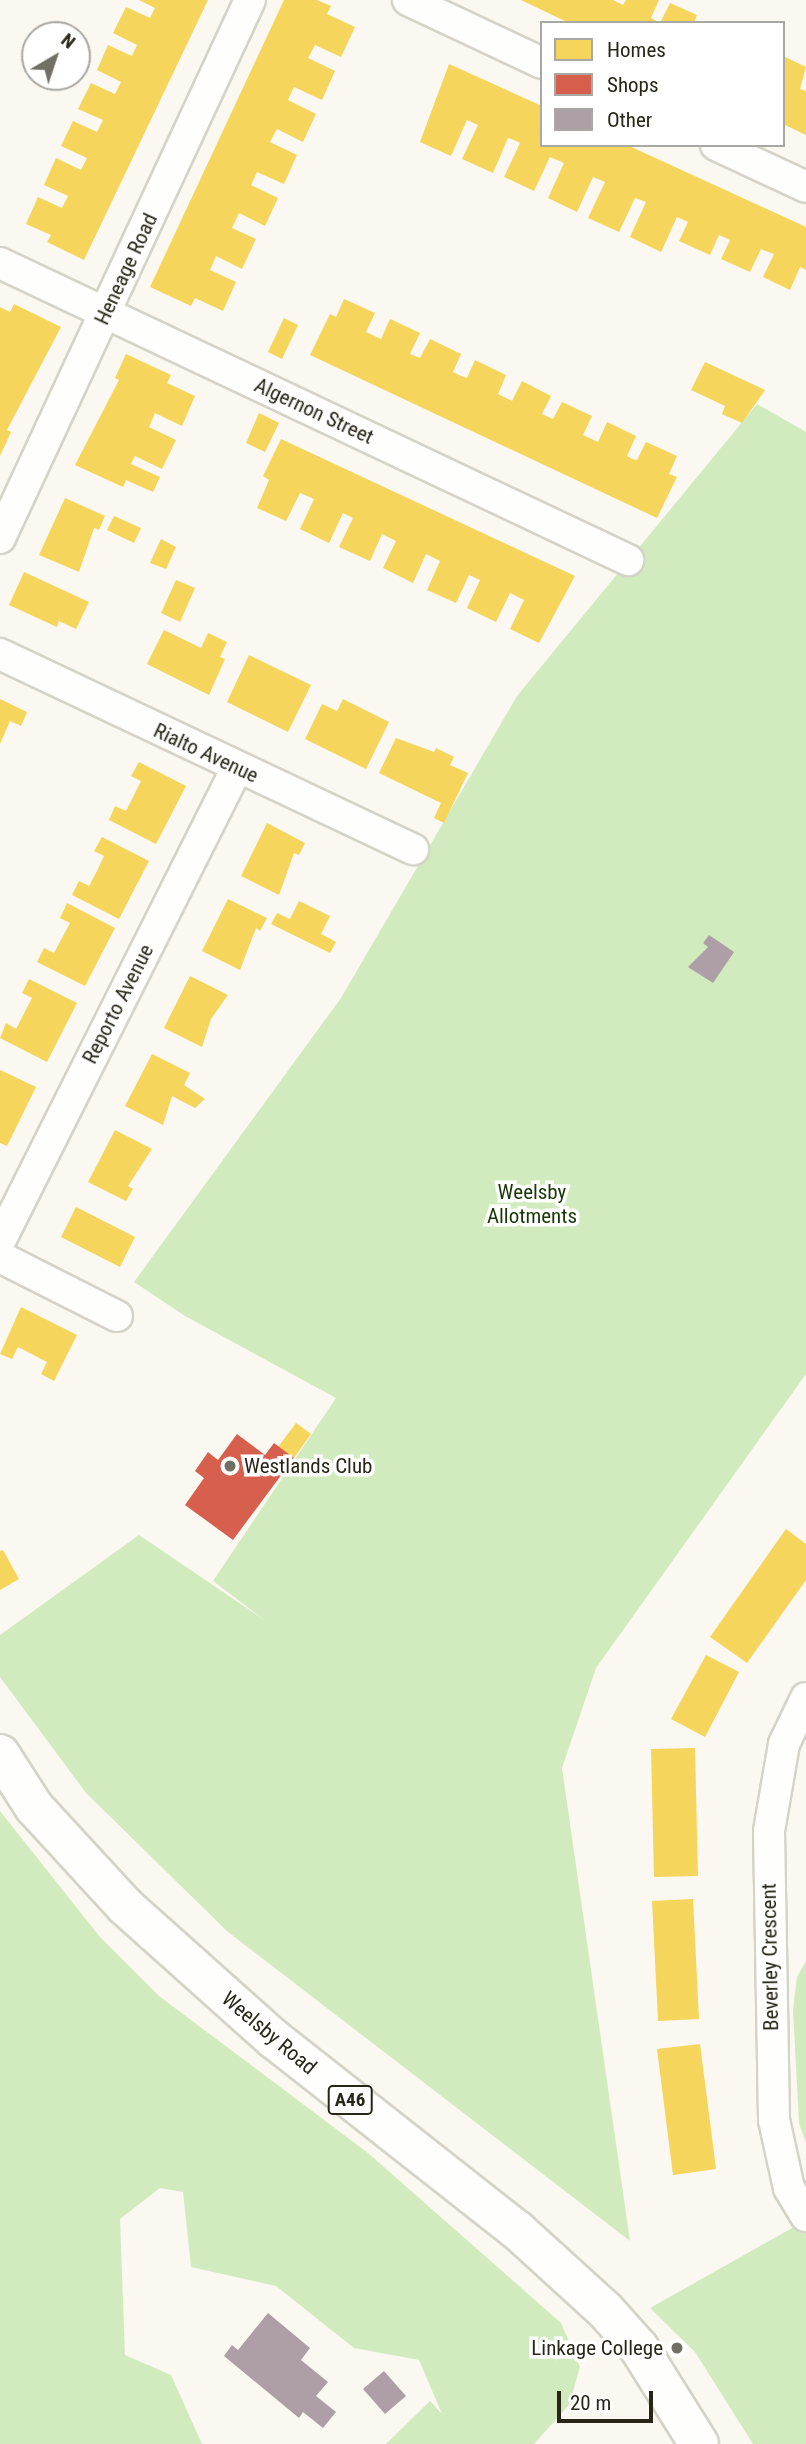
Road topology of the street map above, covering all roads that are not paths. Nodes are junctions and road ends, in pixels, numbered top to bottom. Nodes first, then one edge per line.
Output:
1 (250, 0) edge
2 (408, 0) edge
3 (540, 62) edge
4 (720, 147) edge
5 (806, 187) edge
6 (0, 263) edge
7 (107, 312) junction
8 (0, 538) edge
9 (628, 560) dead end
10 (0, 654) edge
11 (237, 768) junction
12 (413, 849) dead end
13 (0, 1241) edge
14 (0, 1256) edge
15 (117, 1316) dead end
16 (806, 1698) edge
17 (0, 1754) edge
18 (806, 2217) edge
19 (699, 2444) edge

1 - 7 street, Heneage Road
2 - 3 street
4 - 5 street
6 - 7 street, Algernon Street
7 - 8 street, Heneage Road
7 - 9 street, Algernon Street
10 - 11 street, Rialto Avenue
11 - 12 street, Rialto Avenue
11 - 13 street, Reporto Avenue
14 - 15 street
16 - 18 street, Beverley Crescent
17 - 19 main road, Weelsby Road / A46

